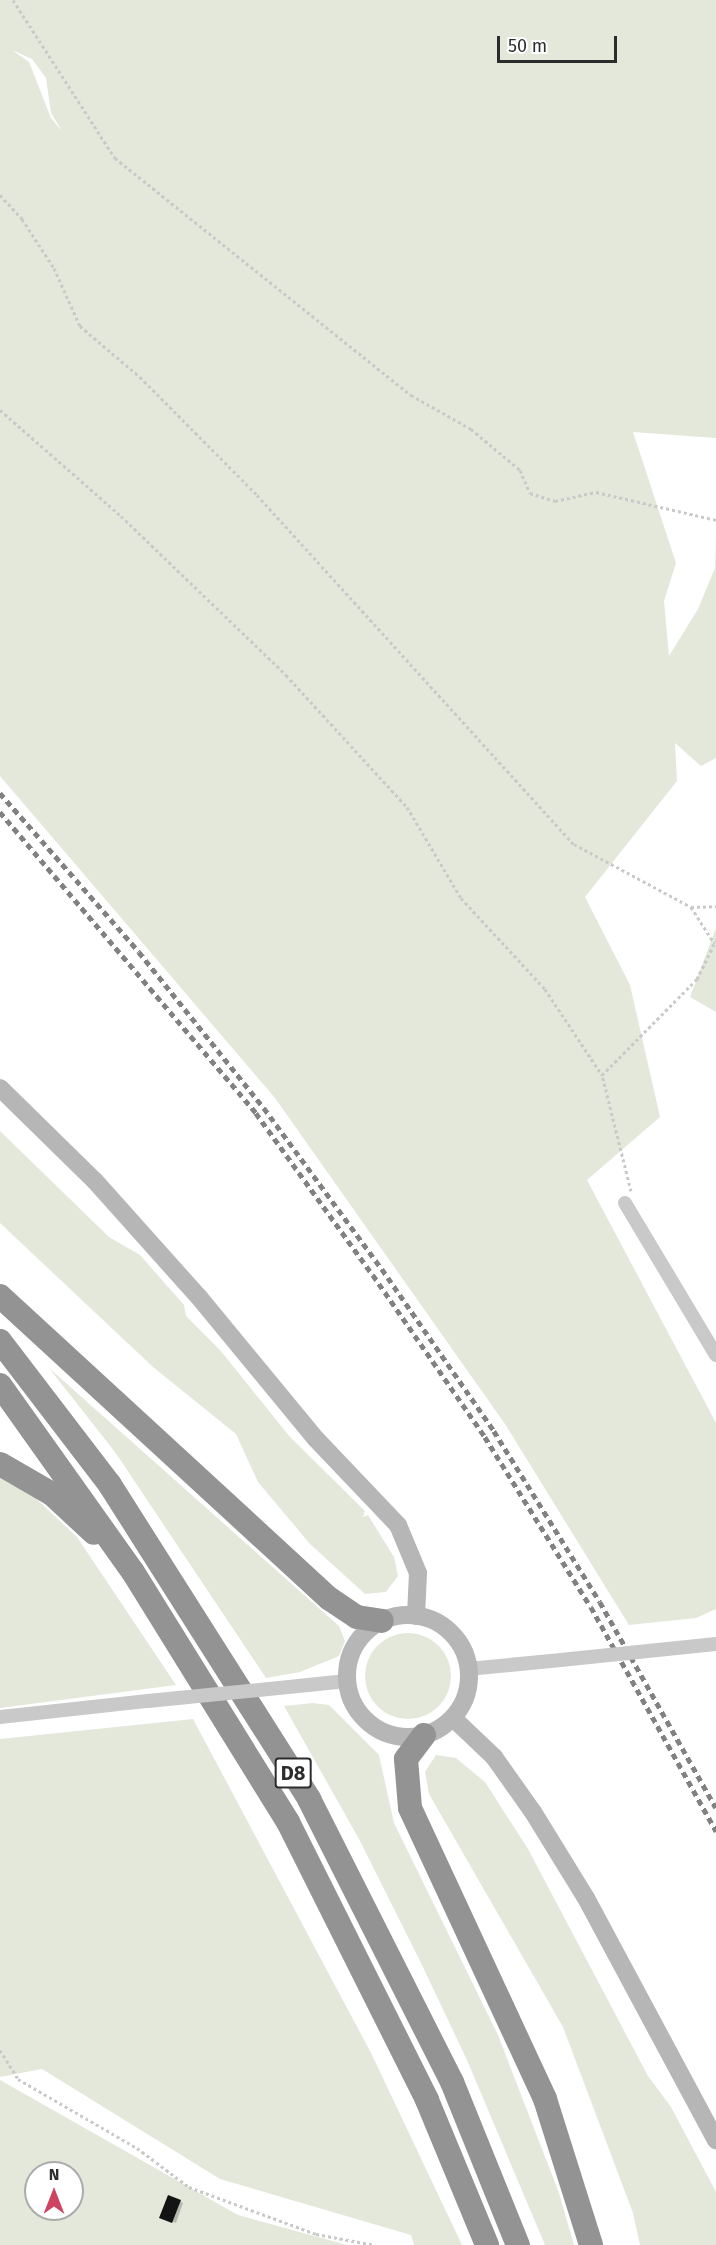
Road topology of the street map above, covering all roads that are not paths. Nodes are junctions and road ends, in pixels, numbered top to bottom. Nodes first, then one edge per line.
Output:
1 (0, 1088) edge
2 (629, 1199) road end
3 (0, 1296) edge
4 (0, 1341) edge
5 (716, 1355) edge
6 (0, 1385) edge
7 (0, 1464) edge
8 (133, 1572) junction
9 (417, 1616) junction
10 (382, 1621) junction
11 (716, 1644) edge
12 (468, 1669) junction
13 (347, 1681) junction
14 (0, 1717) edge
15 (453, 1718) junction
16 (424, 1735) junction
17 (716, 2140) edge
18 (487, 2245) edge
19 (518, 2245) edge
20 (591, 2245) edge

1 - 9 street
2 - 5 street
3 - 10 highway
4 - 19 highway, D8
6 - 8 highway, D8
7 - 8 highway
8 - 18 highway, D8
9 - 10 street
9 - 12 street
10 - 13 street
11 - 12 street, bridge
12 - 15 street
13 - 14 street, bridge
13 - 16 street
15 - 16 street
15 - 17 street
16 - 20 highway

